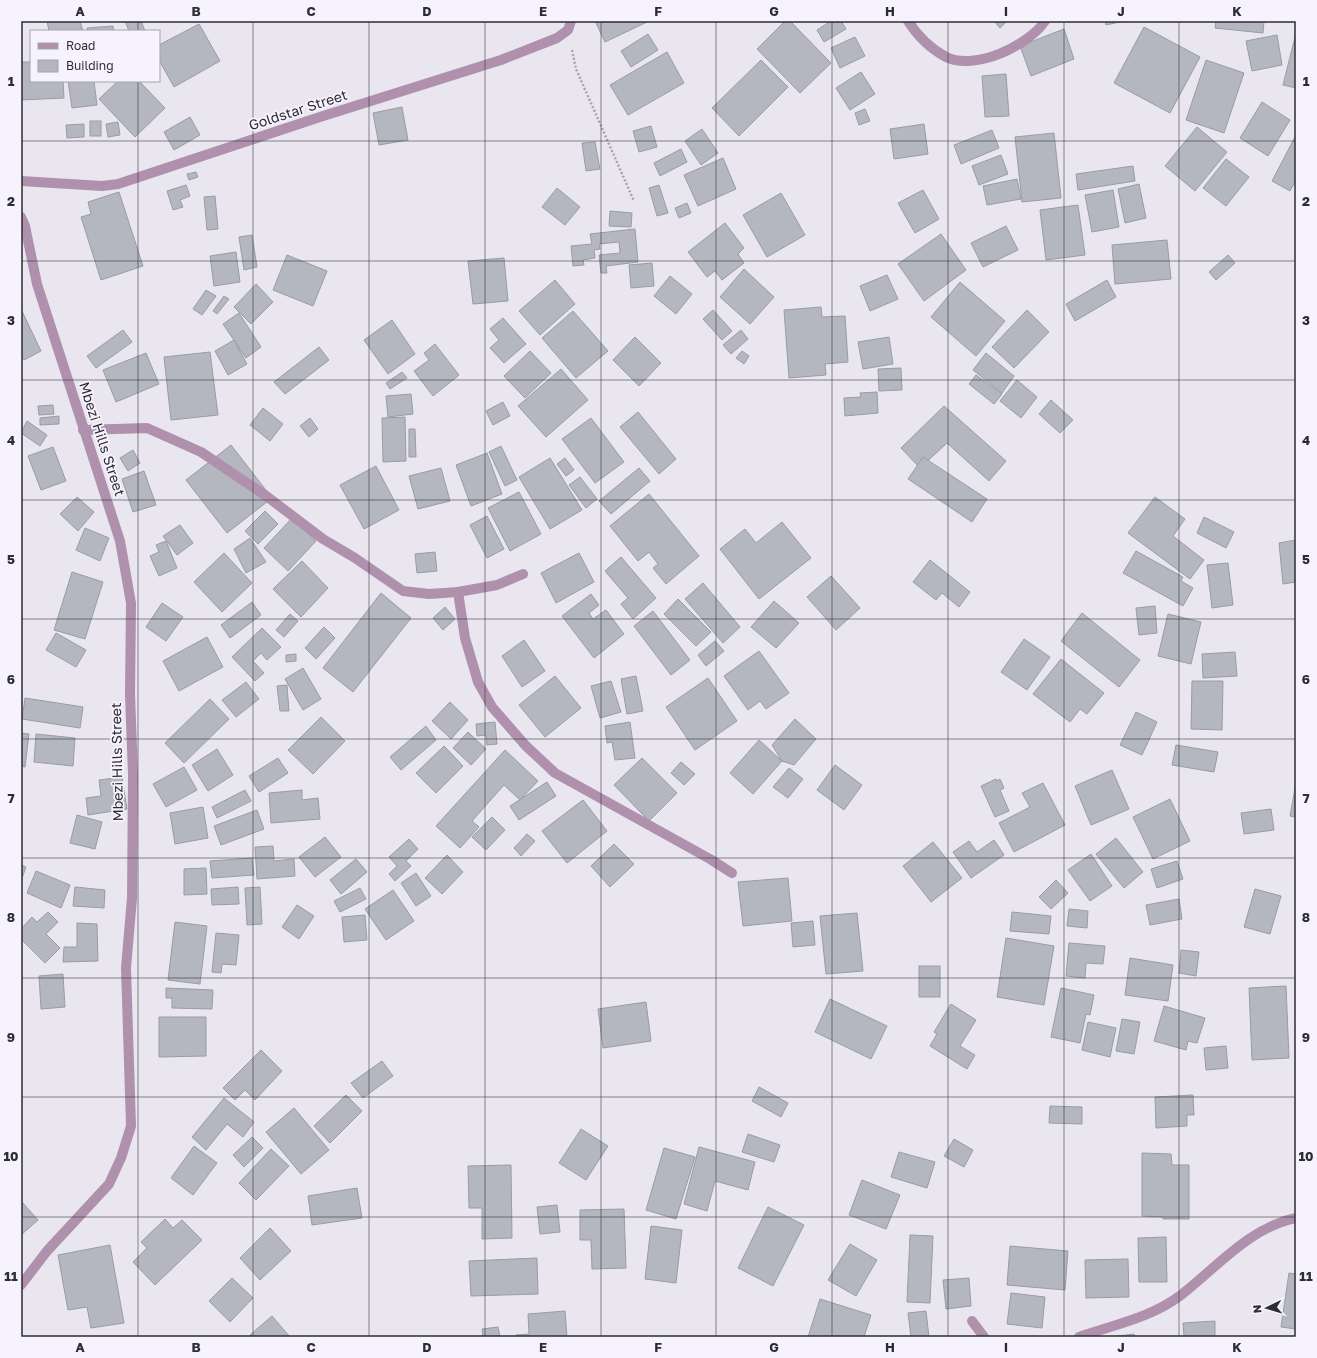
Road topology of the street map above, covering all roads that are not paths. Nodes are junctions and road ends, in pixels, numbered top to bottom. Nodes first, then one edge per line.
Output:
1 (908, 21) edge
2 (1045, 21) edge
3 (569, 26) edge
4 (21, 181) edge
5 (21, 217) edge
6 (83, 430) junction
7 (524, 574) dead end
8 (458, 592) junction
9 (732, 873) dead end
10 (1296, 1218) edge
11 (21, 1285) edge
12 (972, 1321) dead end
13 (984, 1337) edge
14 (1079, 1337) edge

1 - 2 street
3 - 4 street, Goldstar Street
5 - 6 street, Mbezi Hills Street
6 - 8 street
6 - 11 street, Mbezi Hills Street
7 - 8 street
8 - 9 street
10 - 14 street
12 - 13 street

